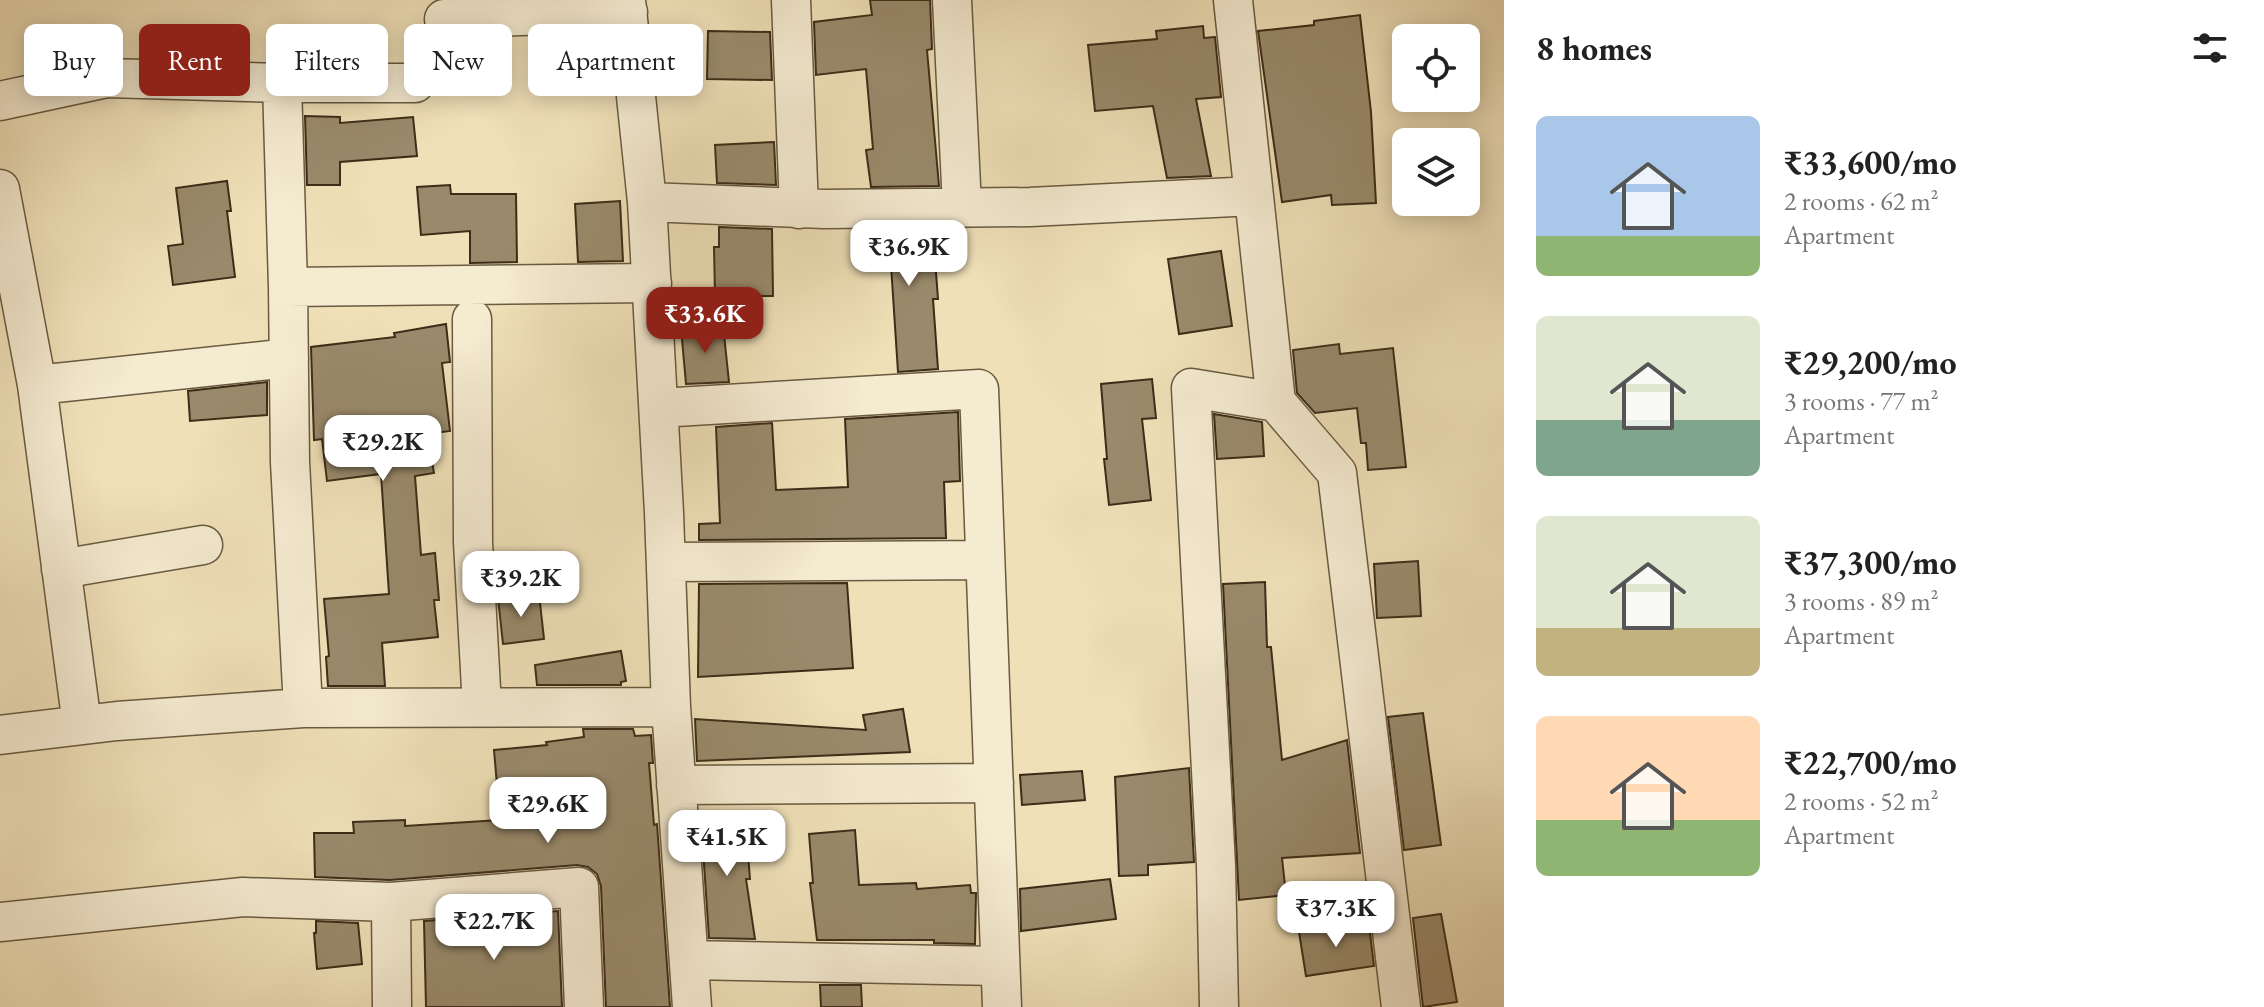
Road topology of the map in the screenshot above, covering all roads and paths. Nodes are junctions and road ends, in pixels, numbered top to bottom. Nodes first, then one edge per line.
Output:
1 (791, 0) edge
2 (952, 0) edge
3 (1233, 0) edge
4 (627, 6) edge
5 (444, 19) dead end
6 (266, 83) edge
7 (282, 96) edge
8 (0, 101) edge
9 (0, 189) edge
10 (1254, 196) junction
11 (647, 202) junction
12 (962, 206) junction
13 (799, 209) junction
14 (652, 283) junction
15 (288, 287) junction
16 (472, 319) dead end
17 (289, 358) junction
18 (37, 385) junction
19 (1276, 402) junction
20 (659, 408) junction
21 (203, 545) dead end
22 (985, 560) junction
23 (666, 562) junction
24 (61, 569) junction
25 (482, 707) junction
26 (671, 707) junction
27 (303, 708) junction
28 (82, 725) junction
29 (0, 735) edge
30 (994, 783) junction
31 (676, 785) junction
32 (391, 902) junction
33 (0, 922) edge
34 (689, 960) junction
35 (998, 966) junction
36 (392, 1007) edge
37 (584, 1007) edge
38 (692, 1007) edge
39 (1002, 1007) edge
40 (1219, 1007) edge
41 (1401, 1007) edge

1 - 13 street
2 - 12 street
3 - 10 street
4 - 5 street
4 - 11 street
6 - 8 street
7 - 15 street
9 - 18 street
10 - 12 street
10 - 19 street
11 - 13 street
11 - 14 street
12 - 13 street
14 - 15 street
14 - 20 street
15 - 17 street
16 - 25 street
17 - 18 street
17 - 27 street
18 - 24 street
19 - 40 street
19 - 41 street
20 - 22 street
20 - 23 street
21 - 24 street
22 - 23 street
22 - 30 street
23 - 26 street
24 - 28 street
25 - 26 street
25 - 27 street
26 - 31 street
27 - 28 street
28 - 29 street
30 - 31 street
30 - 35 street
31 - 34 street
32 - 33 street
32 - 36 street
32 - 37 street
34 - 35 street
34 - 38 street
35 - 39 street

